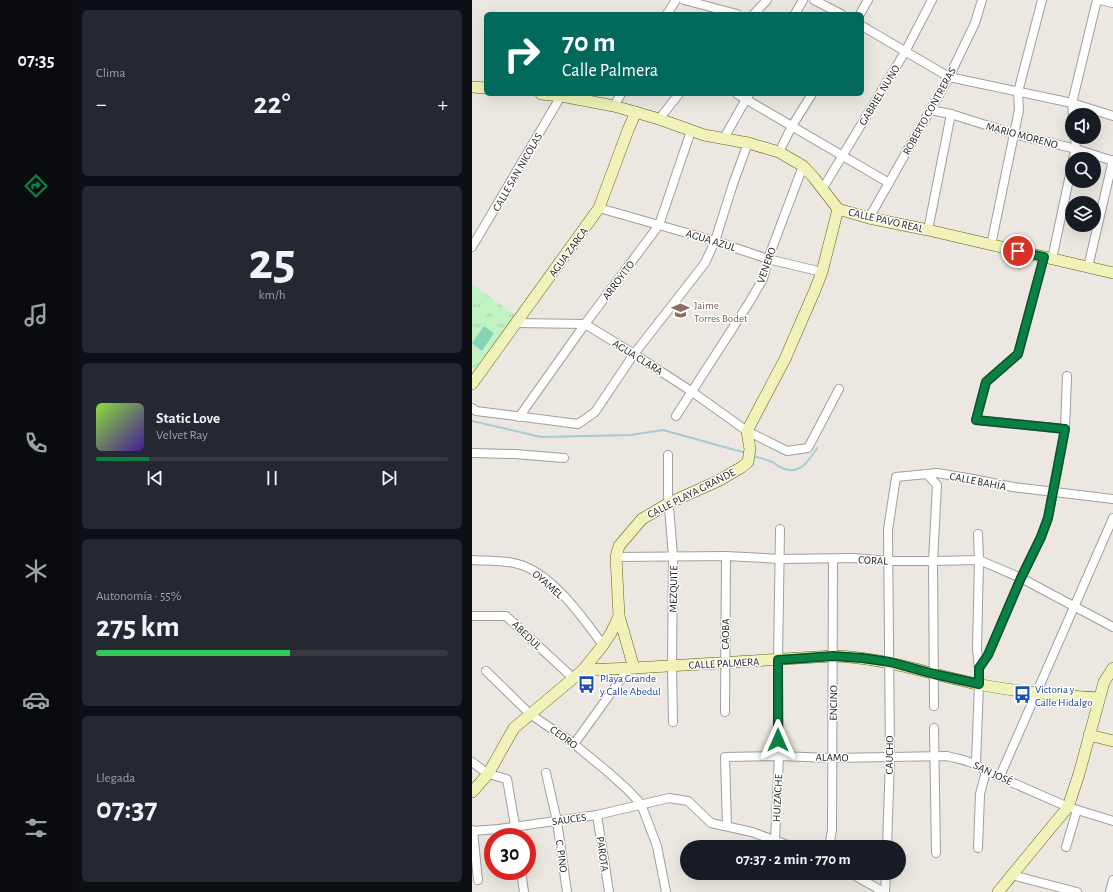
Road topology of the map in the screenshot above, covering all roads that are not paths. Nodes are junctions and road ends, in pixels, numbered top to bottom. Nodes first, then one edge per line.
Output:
1 (676, 0) edge
2 (684, 0) edge
3 (767, 0) edge
4 (804, 0) edge
5 (814, 0) edge
6 (868, 0) edge
7 (932, 0) edge
8 (982, 0) edge
9 (1042, 0) edge
10 (1099, 0) edge
11 (1113, 3) edge
12 (668, 12) edge
13 (729, 12) edge
14 (756, 12) edge
15 (796, 12) edge
16 (837, 12) edge
17 (861, 12) edge
18 (864, 27) edge
19 (905, 52) junction
20 (949, 77) junction
21 (472, 87) edge
22 (484, 88) edge
23 (1018, 92) junction
24 (561, 96) joint
25 (620, 96) edge
26 (677, 96) edge
27 (811, 96) edge
28 (747, 97) edge
29 (1072, 103) junction
30 (614, 106) junction
31 (1072, 108) edge
32 (930, 110) junction
33 (636, 112) junction
34 (951, 114) junction
35 (1113, 116) edge
36 (659, 119) junction
37 (792, 126) junction
38 (691, 131) junction
39 (1014, 134) junction
40 (724, 138) junction
41 (748, 143) junction
42 (1076, 144) edge
43 (1076, 149) junction
44 (779, 152) junction
45 (1075, 152) edge
46 (843, 156) junction
47 (1113, 161) edge
48 (803, 166) junction
49 (889, 183) junction
50 (823, 188) junction
51 (1066, 188) edge
52 (599, 208) junction
53 (838, 208) junction
54 (869, 218) junction
55 (659, 225) junction
56 (928, 230) junction
57 (715, 241) junction
58 (991, 245) junction
59 (472, 247) edge
60 (1048, 258) junction
61 (768, 259) junction
62 (1088, 267) junction
63 (822, 272) junction
64 (1113, 273) edge
65 (516, 323) junction
66 (585, 324) junction
67 (634, 354) junction
68 (1067, 376) dead end
69 (473, 380) edge
70 (838, 389) dead end
71 (691, 391) junction
72 (472, 408) edge
73 (676, 416) dead end
74 (520, 417) junction
75 (1065, 429) junction
76 (747, 431) junction
77 (472, 453) edge
78 (668, 455) dead end
79 (564, 458) dead end
80 (927, 474) junction
81 (1054, 492) junction
82 (1113, 499) edge
83 (669, 503) junction
84 (1113, 518) edge
85 (780, 529) dead end
86 (888, 530) joint
87 (978, 534) dead end
88 (673, 556) junction
89 (726, 556) junction
90 (616, 557) junction
91 (780, 559) junction
92 (833, 559) junction
93 (472, 560) edge
94 (979, 560) junction
95 (889, 561) junction
96 (932, 561) junction
97 (1021, 578) junction
98 (1075, 607) junction
99 (472, 616) edge
100 (619, 616) junction
101 (1113, 627) edge
102 (603, 646) junction
103 (833, 656) junction
104 (778, 660) junction
105 (890, 662) junction
106 (725, 663) junction
107 (672, 666) junction
108 (632, 668) junction
109 (979, 668) junction
110 (1113, 668) edge
111 (583, 670) junction
112 (486, 671) dead end
113 (934, 674) junction
114 (573, 678) junction
115 (979, 684) junction
116 (1037, 692) junction
117 (1099, 698) junction
118 (934, 706) dead end
119 (725, 712) dead end
120 (530, 714) junction
121 (673, 722) dead end
122 (934, 728) dead end
123 (1089, 736) junction
124 (1113, 741) edge
125 (574, 744) junction
126 (779, 756) junction
127 (934, 756) junction
128 (832, 758) junction
129 (890, 758) junction
130 (472, 762) edge
131 (976, 763) junction
132 (986, 771) junction
133 (546, 773) dead end
134 (488, 774) junction
135 (1000, 776) junction
136 (472, 792) edge
137 (641, 804) junction
138 (1072, 809) junction
139 (597, 816) junction
140 (556, 821) junction
141 (1113, 821) edge
142 (727, 825) junction
143 (516, 826) junction
144 (473, 830) edge
145 (775, 840) joint
146 (830, 840) edge
147 (887, 840) edge
148 (1066, 847) dead end
149 (978, 848) dead end
150 (936, 853) dead end
151 (1012, 875) junction
152 (478, 880) dead end
153 (522, 880) edge
154 (863, 880) edge
155 (885, 880) edge
156 (1113, 880) edge
157 (1052, 889) edge
158 (524, 892) edge
159 (567, 892) edge
160 (609, 892) edge
161 (666, 892) edge
162 (884, 892) edge
163 (998, 892) edge
164 (1077, 892) edge
165 (1110, 892) edge

1 - 12 street
2 - 13 street
3 - 14 street
4 - 15 street
5 - 16 street
6 - 17 street
7 - 19 street, GABRIEL NUNO
8 - 20 street, ROBERTO CONTRERAS
9 - 23 street
10 - 11 street
10 - 29 street
18 - 19 street
19 - 20 street
19 - 46 street, GABRIEL NUNO
20 - 23 street
20 - 32 street, ROBERTO CONTRERAS
21 - 22 street
23 - 29 street
23 - 39 street
24 - 30 street, CALLE PAVO REAL
24 - 59 street, CALLE SAN NICOLAS
25 - 30 street
26 - 36 street
27 - 37 street
28 - 37 street
28 - 40 street
29 - 31 street
29 - 35 street
30 - 33 street, CALLE PAVO REAL
32 - 34 street, MARIO MORENO
32 - 49 street, ROBERTO CONTRERAS
33 - 36 street, CALLE PAVO REAL
33 - 52 street, AGUA ZARCA
34 - 39 street, MARIO MORENO
34 - 56 street
36 - 38 street, CALLE PAVO REAL
37 - 44 street
37 - 46 street
38 - 40 street, CALLE PAVO REAL
38 - 55 street, ARROYITO
39 - 43 street, MARIO MORENO
39 - 58 street
40 - 41 street, CALLE PAVO REAL
41 - 44 street, CALLE PAVO REAL
41 - 57 street
42 - 43 street
43 - 45 street
43 - 47 street, MARIO MORENO
44 - 48 street, CALLE PAVO REAL
46 - 49 street
46 - 50 street, GABRIEL NUNO
47 - 62 street
48 - 50 street, CALLE PAVO REAL
48 - 61 street, VENERO
49 - 54 street, ROBERTO CONTRERAS
50 - 53 street, CALLE PAVO REAL
51 - 60 street
52 - 55 street, AGUA AZUL
52 - 65 street, AGUA ZARCA
53 - 54 street, CALLE PAVO REAL
53 - 63 street
54 - 56 street, CALLE PAVO REAL
55 - 57 street, AGUA AZUL
55 - 66 street, ARROYITO
56 - 58 street, CALLE PAVO REAL
57 - 61 street, AGUA AZUL
57 - 67 street
58 - 60 street, CALLE PAVO REAL
60 - 62 street, CALLE PAVO REAL
60 - 75 street
61 - 63 street, AGUA AZUL
61 - 71 street, VENERO
62 - 64 street, CALLE PAVO REAL
63 - 76 street
65 - 66 street
65 - 69 street, AGUA ZARCA
66 - 67 street, AGUA CLARA
66 - 74 street, ARROYITO
67 - 71 street, AGUA CLARA
67 - 74 street
68 - 75 street
70 - 76 street, AGUA CLARA
71 - 73 street, VENERO
71 - 76 street, AGUA CLARA
72 - 74 street
75 - 81 street
76 - 83 street, CALLE PLAYA GRANDE
77 - 79 street
78 - 83 street, MEZQUITE
80 - 81 street, CALLE BAHÍA
80 - 86 street, CALLE BAHÍA
80 - 96 street
81 - 82 street, CALLE BAHÍA
81 - 97 street
83 - 88 street, MEZQUITE
83 - 90 street, CALLE PLAYA GRANDE
84 - 98 street
85 - 91 street, HUIZACHE
86 - 95 street, CAUCHO
87 - 94 street
88 - 89 street, CORAL
88 - 90 street, CORAL
88 - 107 street, MEZQUITE
89 - 91 street, CORAL
89 - 106 street, CAOBA
90 - 100 street, CALLE PLAYA GRANDE
91 - 92 street, CORAL
91 - 104 street, HUIZACHE
92 - 95 street, CORAL
92 - 103 street, ENCINO
93 - 102 street, OYAMEL
94 - 96 street, CORAL
94 - 97 street, CORAL
94 - 109 street
95 - 96 street, CORAL
95 - 105 street, CAUCHO
96 - 113 street
97 - 98 street, CORAL
97 - 109 street
98 - 101 street, CORAL
98 - 116 street
99 - 114 street, ABEDUL
100 - 102 street, CALLE PLAYA GRANDE
100 - 108 street, CALLE PLAYA GRANDE
102 - 111 street, CALLE PLAYA GRANDE
103 - 104 street, CALLE PALMERA
103 - 105 street, CALLE PALMERA
103 - 128 street, ENCINO
104 - 106 street, CALLE PALMERA
104 - 126 street, HUIZACHE
105 - 113 street, CALLE PALMERA
105 - 129 street, CAUCHO
106 - 107 street, CALLE PALMERA
106 - 119 street, CAOBA
107 - 108 street, CALLE PALMERA
107 - 121 street, MEZQUITE
108 - 111 street, CALLE PALMERA
108 - 125 street
109 - 115 street
110 - 117 street
111 - 114 street, CALLE PLAYA GRANDE
112 - 120 street, CEDRO
113 - 115 street, CALLE PALMERA
113 - 118 street
114 - 120 street, CALLE PLAYA GRANDE
115 - 116 street, CALLE PALMERA
115 - 131 street
116 - 117 street, CALLE PALMERA
116 - 135 street
117 - 123 street
120 - 125 street, CEDRO
120 - 134 street, CALLE PLAYA GRANDE
122 - 127 street
123 - 124 street
123 - 138 street
125 - 137 street, CEDRO
126 - 128 street, ALAMO
126 - 142 street, ALAMO
126 - 145 street, HUIZACHE
127 - 129 street, SAN JOSÉ
127 - 131 street, SAN JOSÉ
127 - 150 street
128 - 129 street, ALAMO
128 - 146 street, ENCINO
129 - 147 street, CAUCHO
130 - 134 street
131 - 132 street, SAN JOSÉ
132 - 135 street, SAN JOSÉ
132 - 149 street
133 - 140 street, C. PINO
134 - 136 street, CALLE PLAYA GRANDE
134 - 143 street
135 - 138 street, SAN JOSÉ
137 - 139 street, SAUCES
137 - 142 street
137 - 161 street, CEDRO
138 - 141 street, SAN JOSÉ
138 - 148 street
138 - 151 street
139 - 140 street, SAUCES
139 - 160 street, PAROTA
140 - 143 street, SAUCES
140 - 159 street, C. PINO
142 - 145 street
143 - 144 street, SAUCES
144 - 152 street
151 - 157 street
151 - 163 street
153 - 158 street
154 - 162 street
155 - 162 street
156 - 165 street
157 - 164 street

